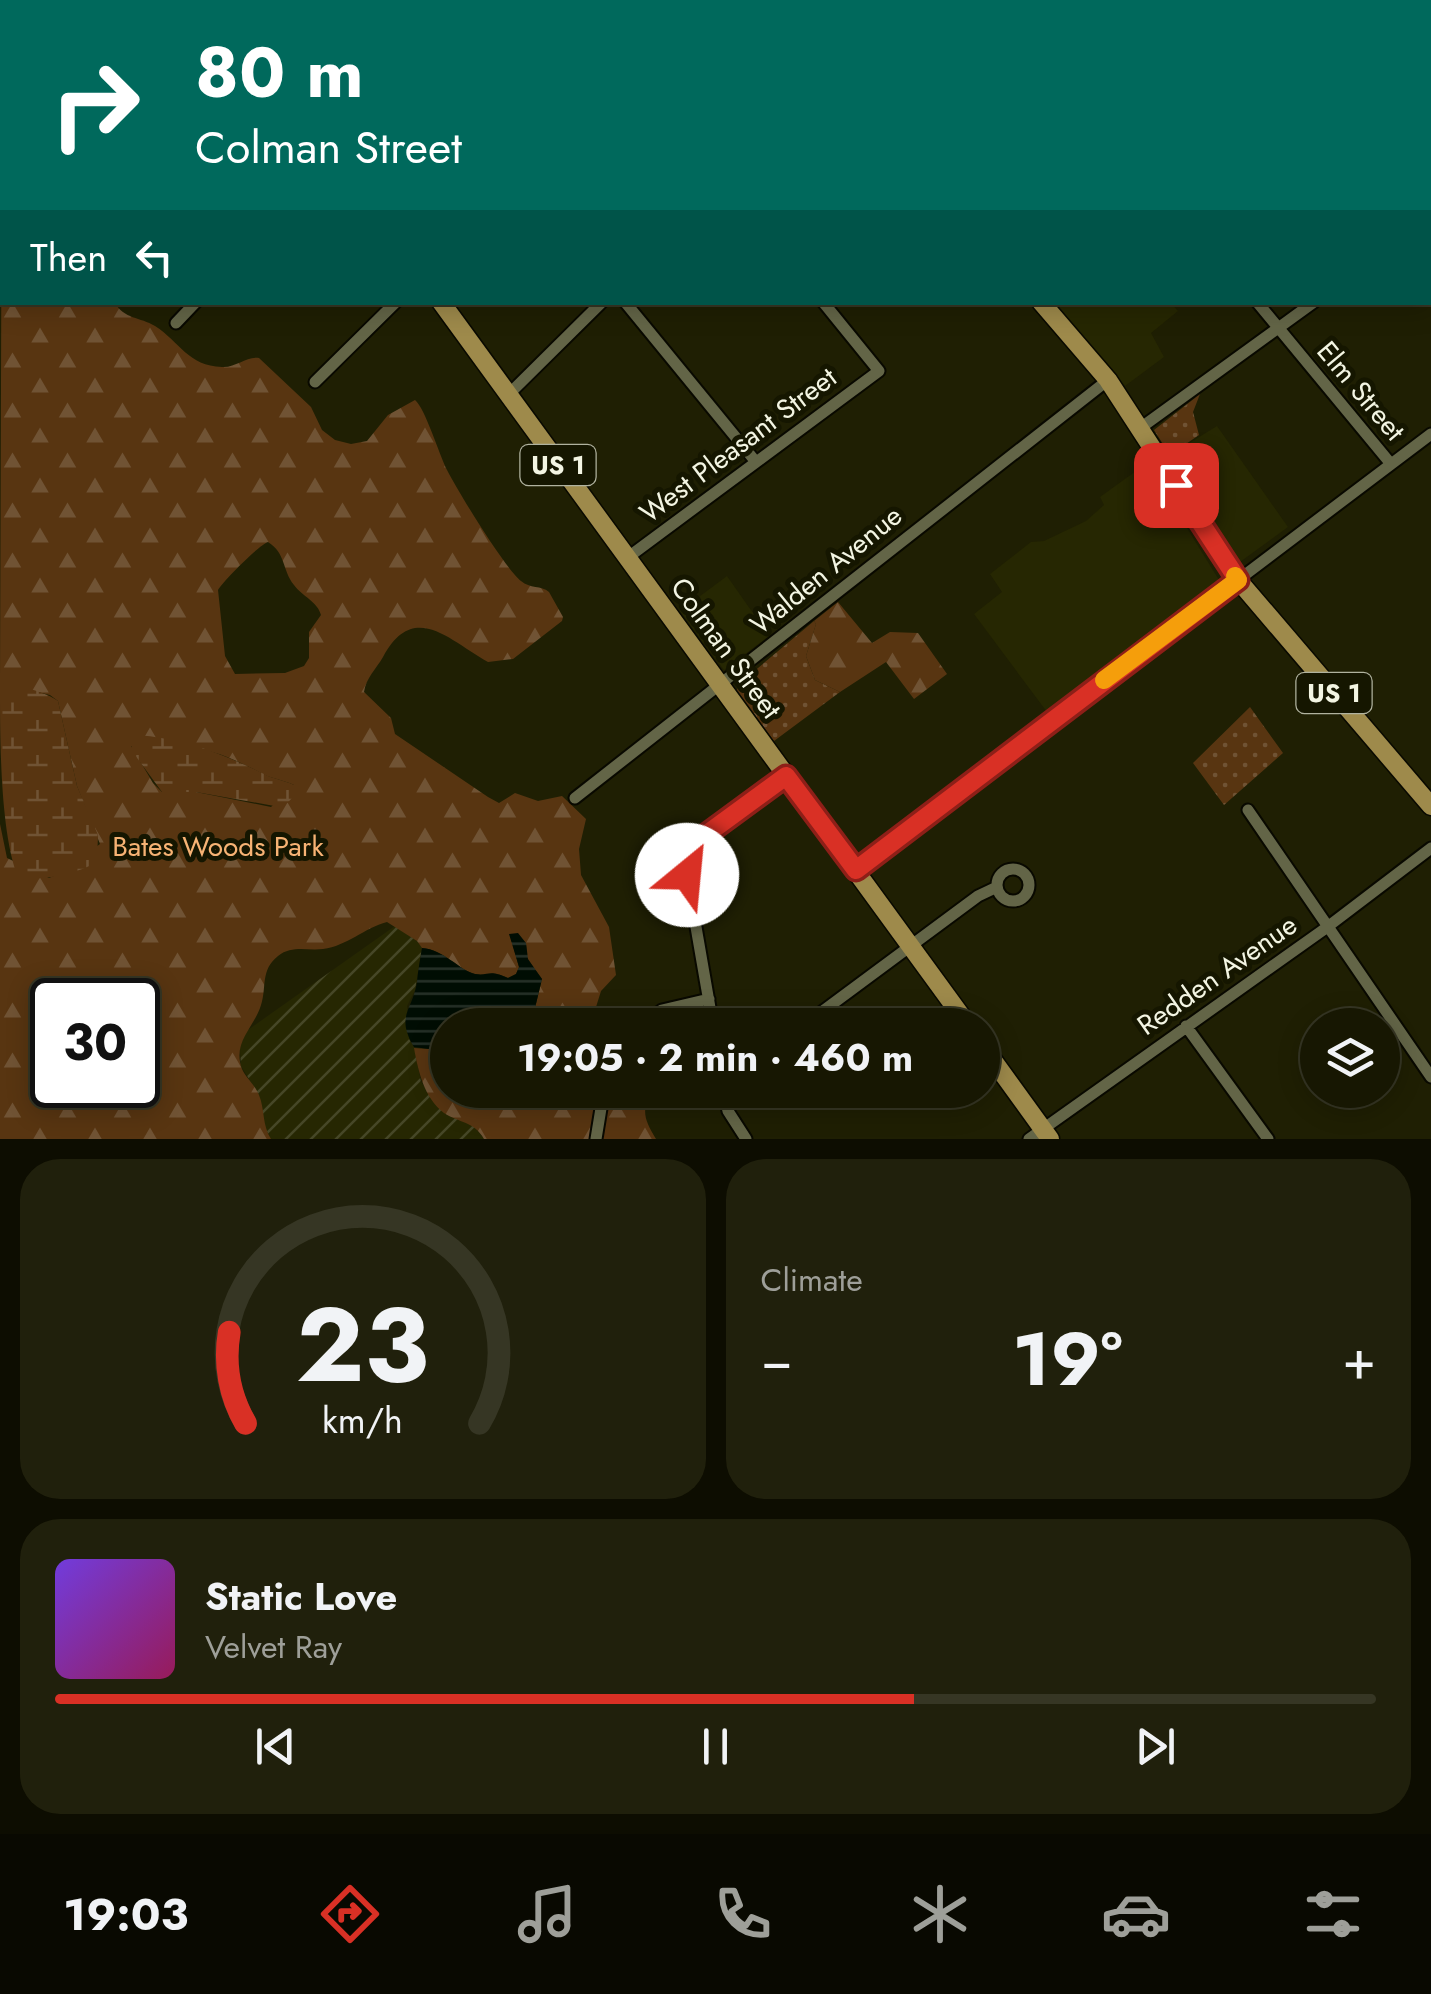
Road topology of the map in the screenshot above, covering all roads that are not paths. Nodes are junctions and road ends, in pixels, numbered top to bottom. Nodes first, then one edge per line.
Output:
1 (193, 305) edge
2 (393, 305) edge
3 (443, 305) edge
4 (599, 305) edge
5 (627, 305) edge
6 (826, 305) edge
7 (1044, 305) edge
8 (1259, 305) edge
9 (1310, 305) edge
10 (176, 323) dead end
11 (1278, 330) junction
12 (1108, 380) junction
13 (315, 382) dead end
14 (508, 396) junction
15 (1139, 428) junction
16 (1431, 434) edge
17 (756, 462) junction
18 (1391, 464) junction
19 (627, 558) junction
20 (1238, 580) junction
21 (720, 687) junction
22 (786, 776) junction
23 (575, 798) dead end
24 (1431, 806) edge
25 (1248, 810) dead end
26 (1431, 848) edge
27 (856, 870) junction
28 (997, 888) dead end
29 (1326, 928) junction
30 (912, 946) junction
31 (709, 999) junction
32 (671, 1008) edge
33 (710, 1008) edge
34 (827, 1008) edge
35 (956, 1008) edge
36 (1186, 1026) junction
37 (1000, 1073) edge
38 (1431, 1077) edge
39 (601, 1108) edge
40 (727, 1108) edge
41 (1041, 1136) edge
42 (596, 1139) edge
43 (746, 1139) edge
44 (1268, 1139) edge

1 - 10 street
2 - 13 street
3 - 14 main road, Colman Street / US 1
4 - 14 street
5 - 17 street
6 - 17 street, West Pleasant Street
7 - 12 main road, US 1
8 - 11 street, Elm Street
9 - 11 street
11 - 15 street
11 - 18 street, Elm Street
12 - 15 main road, US 1
12 - 21 street, Walden Avenue
14 - 19 main road, Colman Street / US 1
15 - 20 main road, US 1
16 - 18 street
17 - 19 street, West Pleasant Street
18 - 20 street
19 - 21 main road, Colman Street / US 1
20 - 24 main road, US 1
20 - 27 street
21 - 22 main road, Colman Street / US 1
21 - 23 street, Walden Avenue
22 - 27 main road, Colman Street / US 1
22 - 31 street
25 - 29 street
26 - 29 street, Redden Avenue
27 - 30 main road, Colman Street / US 1
28 - 30 street
29 - 36 street, Redden Avenue
29 - 38 street
30 - 34 street
30 - 35 main road, Colman Street / US 1
31 - 32 street
31 - 33 street
36 - 41 street, Redden Avenue
36 - 44 street
37 - 41 main road
39 - 42 street
40 - 43 street

